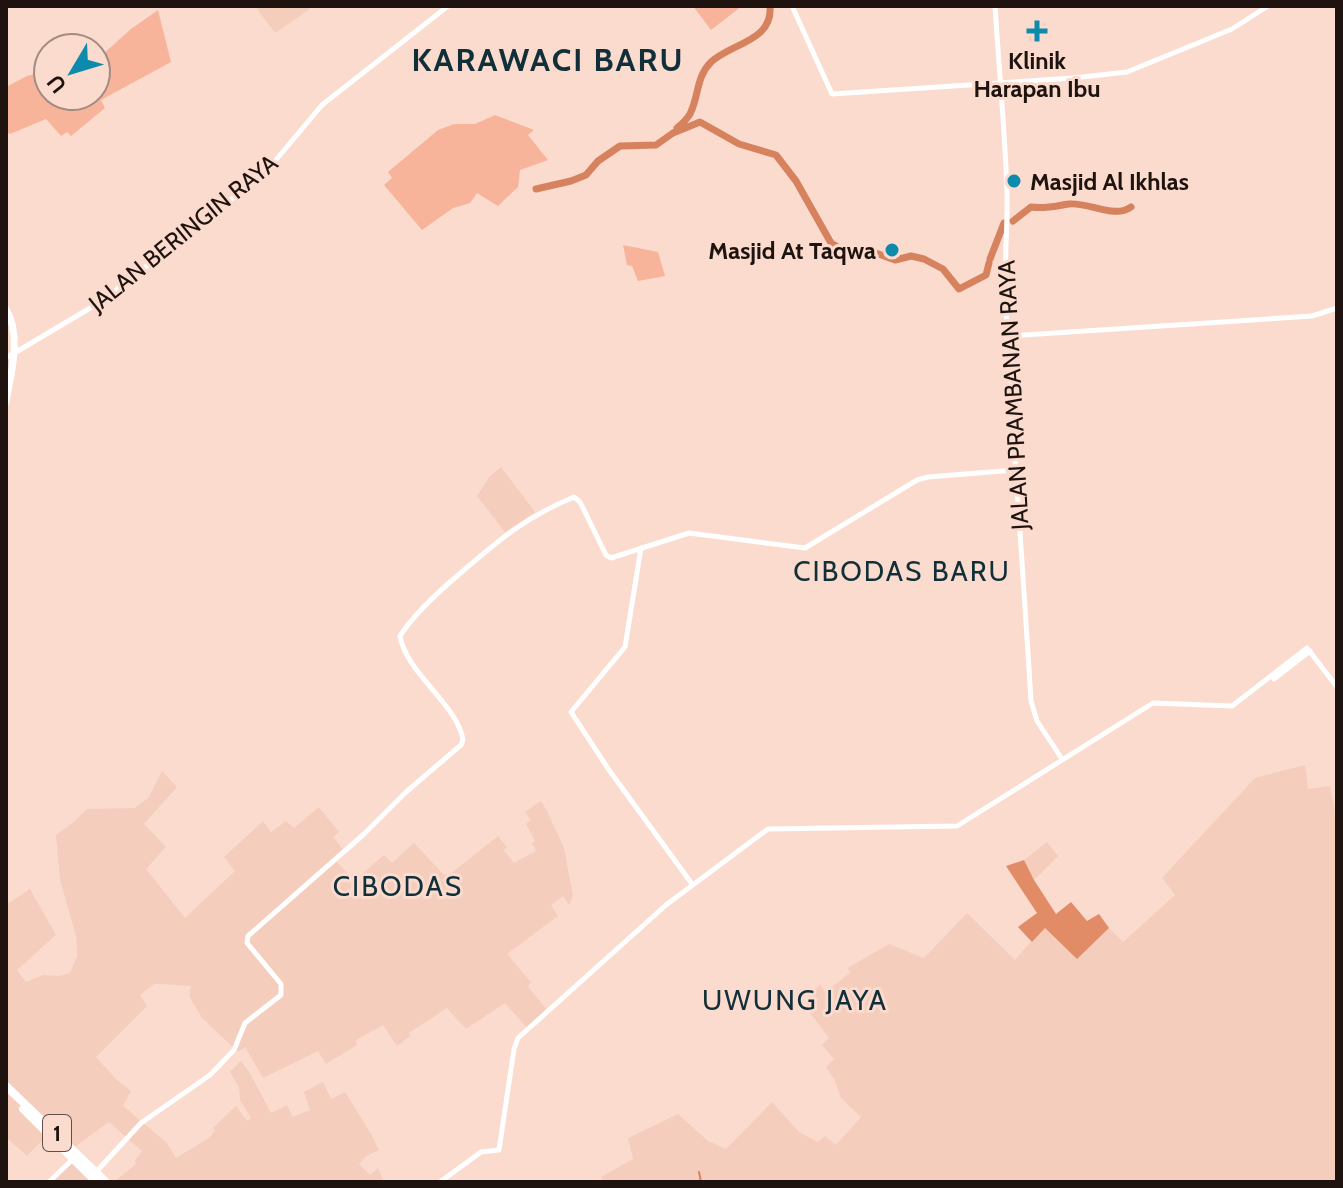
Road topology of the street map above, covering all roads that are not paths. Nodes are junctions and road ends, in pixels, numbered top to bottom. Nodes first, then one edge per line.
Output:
1 (448, 6) edge
2 (792, 6) edge
3 (995, 6) edge
4 (1268, 6) edge
5 (1000, 83) junction
6 (1337, 308) edge
7 (6, 309) edge
8 (1008, 336) junction
9 (14, 351) junction
10 (6, 358) edge
11 (6, 402) edge
12 (1015, 470) junction
13 (641, 548) junction
14 (1337, 687) edge
15 (1062, 759) junction
16 (692, 884) junction
17 (6, 1086) edge
18 (6, 1094) edge
19 (73, 1159) junction
20 (95, 1177) edge
21 (49, 1182) edge
22 (106, 1182) edge
23 (440, 1182) edge

1 - 9 street, JALAN BERINGIN RAYA
2 - 5 street
3 - 5 street, JALAN PRAMBANAN RAYA
4 - 5 street
5 - 8 street, JALAN PRAMBANAN RAYA
6 - 8 street
7 - 9 main road
8 - 12 street, JALAN PRAMBANAN RAYA
9 - 10 street, JALAN BERINGIN RAYA
9 - 11 main road
12 - 13 street
12 - 15 street, JALAN PRAMBANAN RAYA
13 - 16 street
13 - 20 street
14 - 15 street
15 - 16 street
16 - 23 street
17 - 20 highway, 1
18 - 19 highway, 1
19 - 20 highway, 1
19 - 21 street
20 - 22 highway, 1

